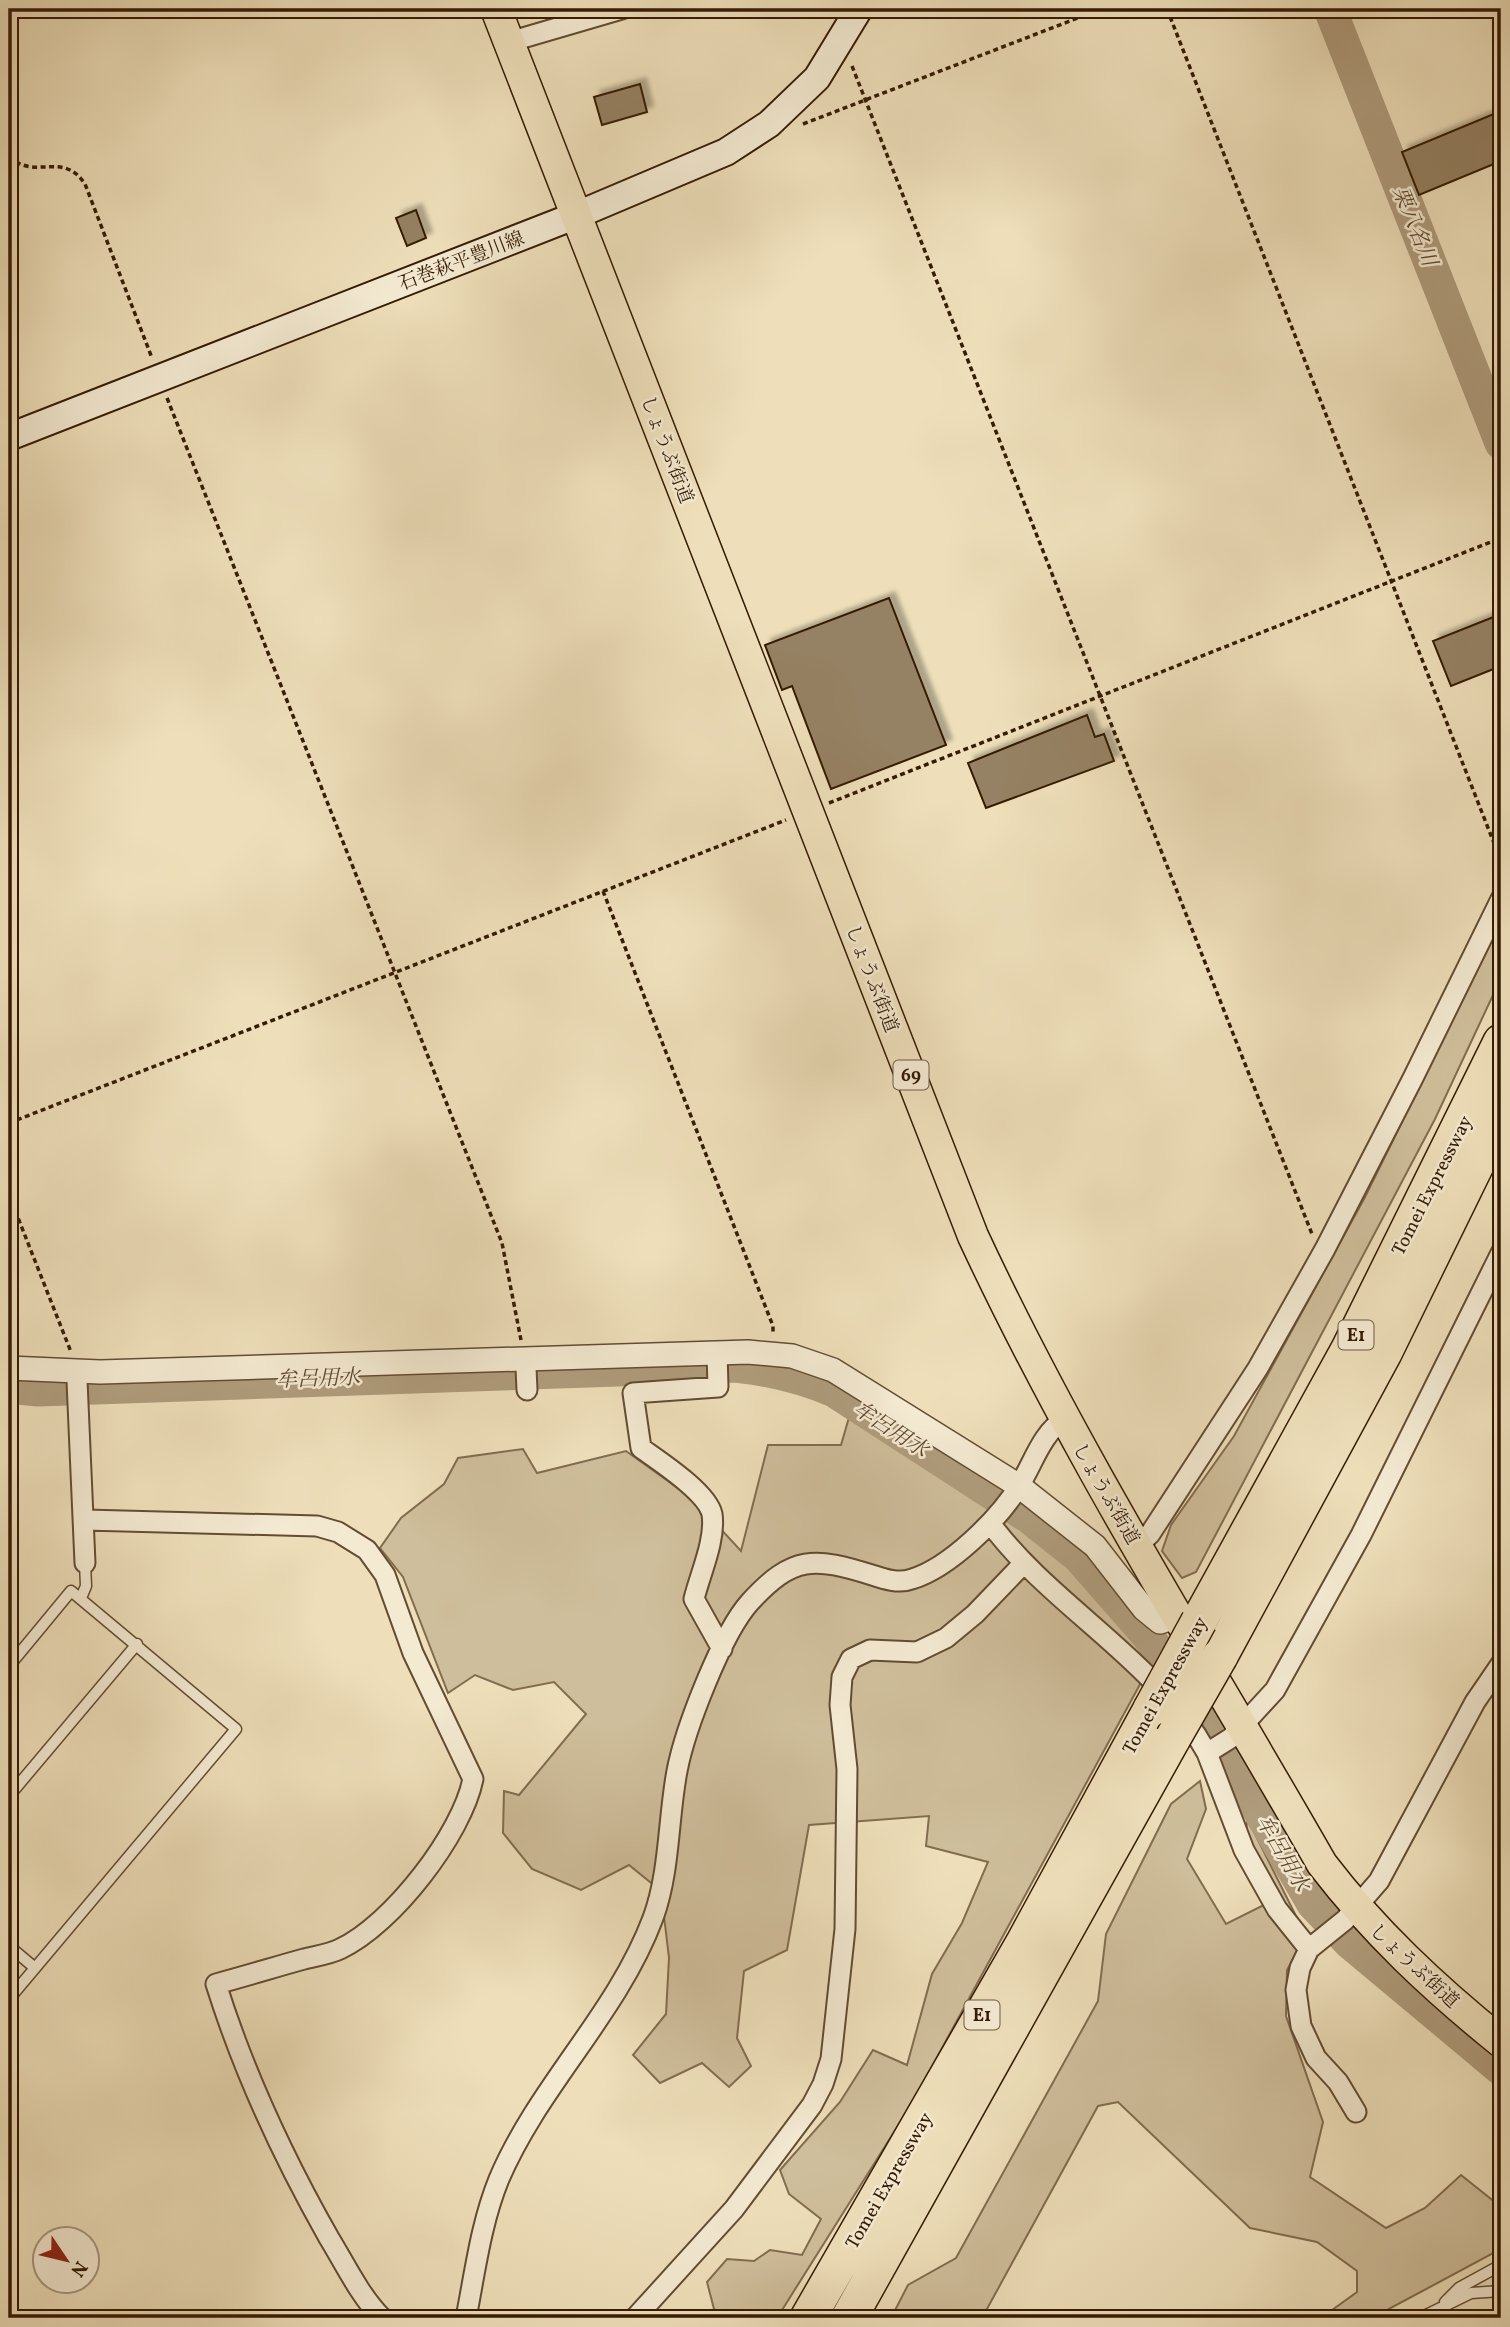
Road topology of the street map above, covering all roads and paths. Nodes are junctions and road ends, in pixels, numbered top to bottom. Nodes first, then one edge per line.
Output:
1 (496, 9) edge
2 (622, 9) edge
3 (859, 9) edge
4 (1101, 9) edge
5 (1167, 9) edge
6 (509, 42) junction
7 (836, 49) junction
8 (866, 102) junction
9 (769, 124) junction
10 (9, 157) edge
11 (577, 215) junction
12 (159, 378) junction
13 (9, 437) edge
14 (1501, 538) edge
15 (1390, 581) junction
16 (1099, 698) junction
17 (809, 811) junction
18 (1501, 861) edge
19 (603, 890) junction
20 (1501, 899) edge
21 (396, 973) junction
22 (1501, 1042) edge
23 (1501, 1114) edge
24 (9, 1123) edge
25 (9, 1195) edge
26 (1325, 1249) junction
27 (1501, 1253) edge
28 (771, 1354) junction
29 (717, 1356) junction
30 (526, 1364) junction
31 (9, 1368) edge
32 (76, 1376) junction
33 (527, 1390) dead end
34 (1065, 1419) junction
35 (1017, 1490) junction
36 (85, 1520) junction
37 (992, 1521) junction
38 (1137, 1546) junction
39 (85, 1563) joint
40 (1024, 1563) junction
41 (82, 1598) junction
42 (1189, 1619) junction
43 (137, 1644) junction
44 (722, 1649) junction
45 (1501, 1664) edge
46 (9, 1666) edge
47 (1237, 1732) junction
48 (1210, 1751) junction
49 (9, 1796) edge
50 (1350, 1914) junction
51 (1315, 1945) junction
52 (9, 1946) edge
53 (35, 1968) junction
54 (9, 1999) edge
55 (1501, 2042) edge
56 (1356, 2112) dead end
57 (1501, 2265) edge
58 (1501, 2291) edge
59 (1439, 2307) junction
60 (382, 2318) edge
61 (466, 2318) edge
62 (635, 2318) edge
63 (808, 2318) edge
64 (849, 2318) edge
65 (1420, 2318) edge

1 - 6 main road, しょうぶ街道 / 69
2 - 6 street
3 - 7 main road, 石巻萩平豊川線
4 - 8 path
5 - 15 path
6 - 11 main road, しょうぶ街道 / 69
7 - 8 path
7 - 9 main road, 石巻萩平豊川線
8 - 9 path
8 - 16 path
9 - 11 main road, 石巻萩平豊川線
10 - 12 path
11 - 12 main road, 石巻萩平豊川線
11 - 17 main road, しょうぶ街道 / 69
12 - 13 main road, 石巻萩平豊川線
12 - 21 path
14 - 15 path
15 - 16 path
15 - 18 path
16 - 17 path
16 - 26 path
17 - 19 path
17 - 34 main road, しょうぶ街道 / 69
19 - 21 path
19 - 28 path
20 - 26 street
21 - 24 path
21 - 30 path
22 - 42 highway, Tomei Expressway / E1
23 - 64 highway, Tomei Expressway / E1, bridge
25 - 32 path
26 - 38 street
27 - 47 street
28 - 29 street
28 - 35 street
29 - 30 street
29 - 44 street
30 - 32 street
30 - 33 street
31 - 32 street
32 - 36 street
34 - 35 street
34 - 38 main road, しょうぶ街道 / 69
35 - 37 street
35 - 42 street
36 - 39 street
36 - 60 street
37 - 40 street
37 - 44 street
38 - 42 main road, しょうぶ街道 / 69
39 - 41 lane
40 - 48 street
40 - 62 street
41 - 43 lane
41 - 46 lane
42 - 47 main road, しょうぶ街道 / 69
42 - 63 highway, Tomei Expressway / E1, bridge
43 - 49 lane
43 - 53 lane
44 - 61 street
45 - 50 street
47 - 48 street
47 - 50 main road, しょうぶ街道 / 69
48 - 51 street
50 - 51 street
50 - 55 main road, しょうぶ街道 / 69
51 - 56 street
52 - 53 lane
53 - 54 lane
57 - 59 lane
58 - 59 lane
59 - 65 lane

